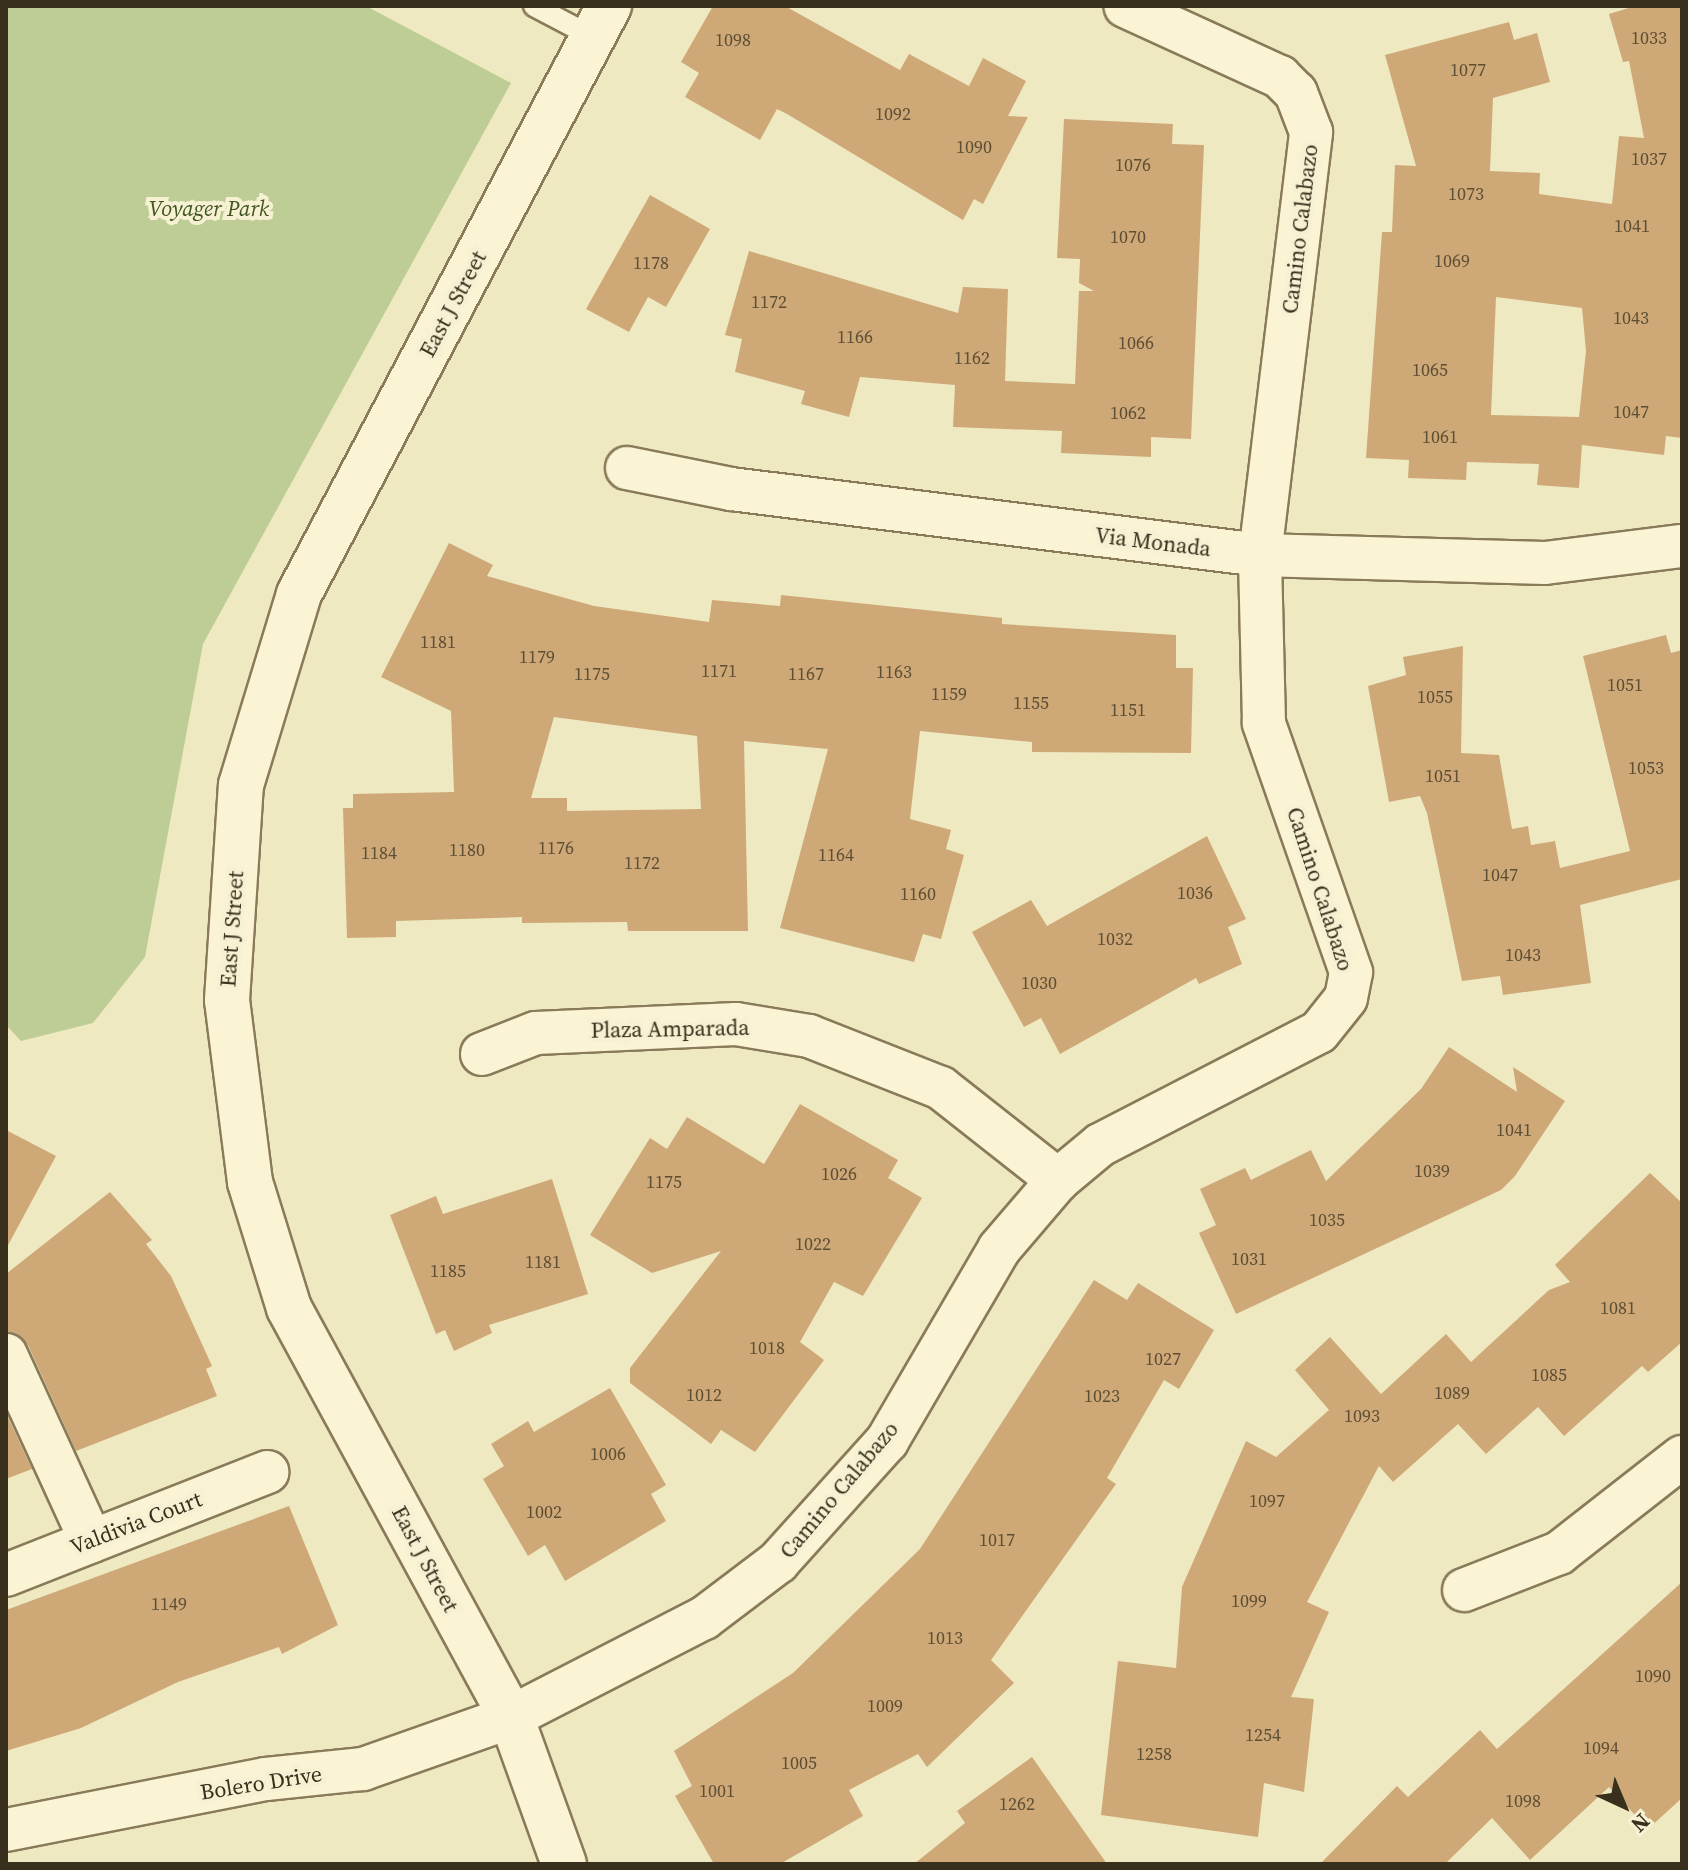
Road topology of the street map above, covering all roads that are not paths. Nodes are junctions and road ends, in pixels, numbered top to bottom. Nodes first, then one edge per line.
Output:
1 (534, 6) edge
2 (1125, 6) edge
3 (601, 22) edge
4 (627, 468) dead end
5 (1682, 546) edge
6 (1260, 555) junction
7 (482, 1054) dead end
8 (1058, 1180) junction
9 (6, 1355) edge
10 (1682, 1457) edge
11 (267, 1472) dead end
12 (91, 1541) junction
13 (6, 1575) edge
14 (1464, 1590) dead end
15 (511, 1717) junction
16 (6, 1830) edge
17 (564, 1864) edge

1 - 3 lane
2 - 6 street, Camino Calabazo
3 - 15 street, East J Street
4 - 6 street, Via Monada
5 - 6 street, Via Monada
6 - 8 street, Camino Calabazo
7 - 8 street, Plaza Amparada
8 - 15 street, Camino Calabazo
9 - 12 street
10 - 14 street
11 - 12 street, Valdivia Court
12 - 13 street, Valdivia Court
15 - 16 street, Bolero Drive
15 - 17 street, East J Street

